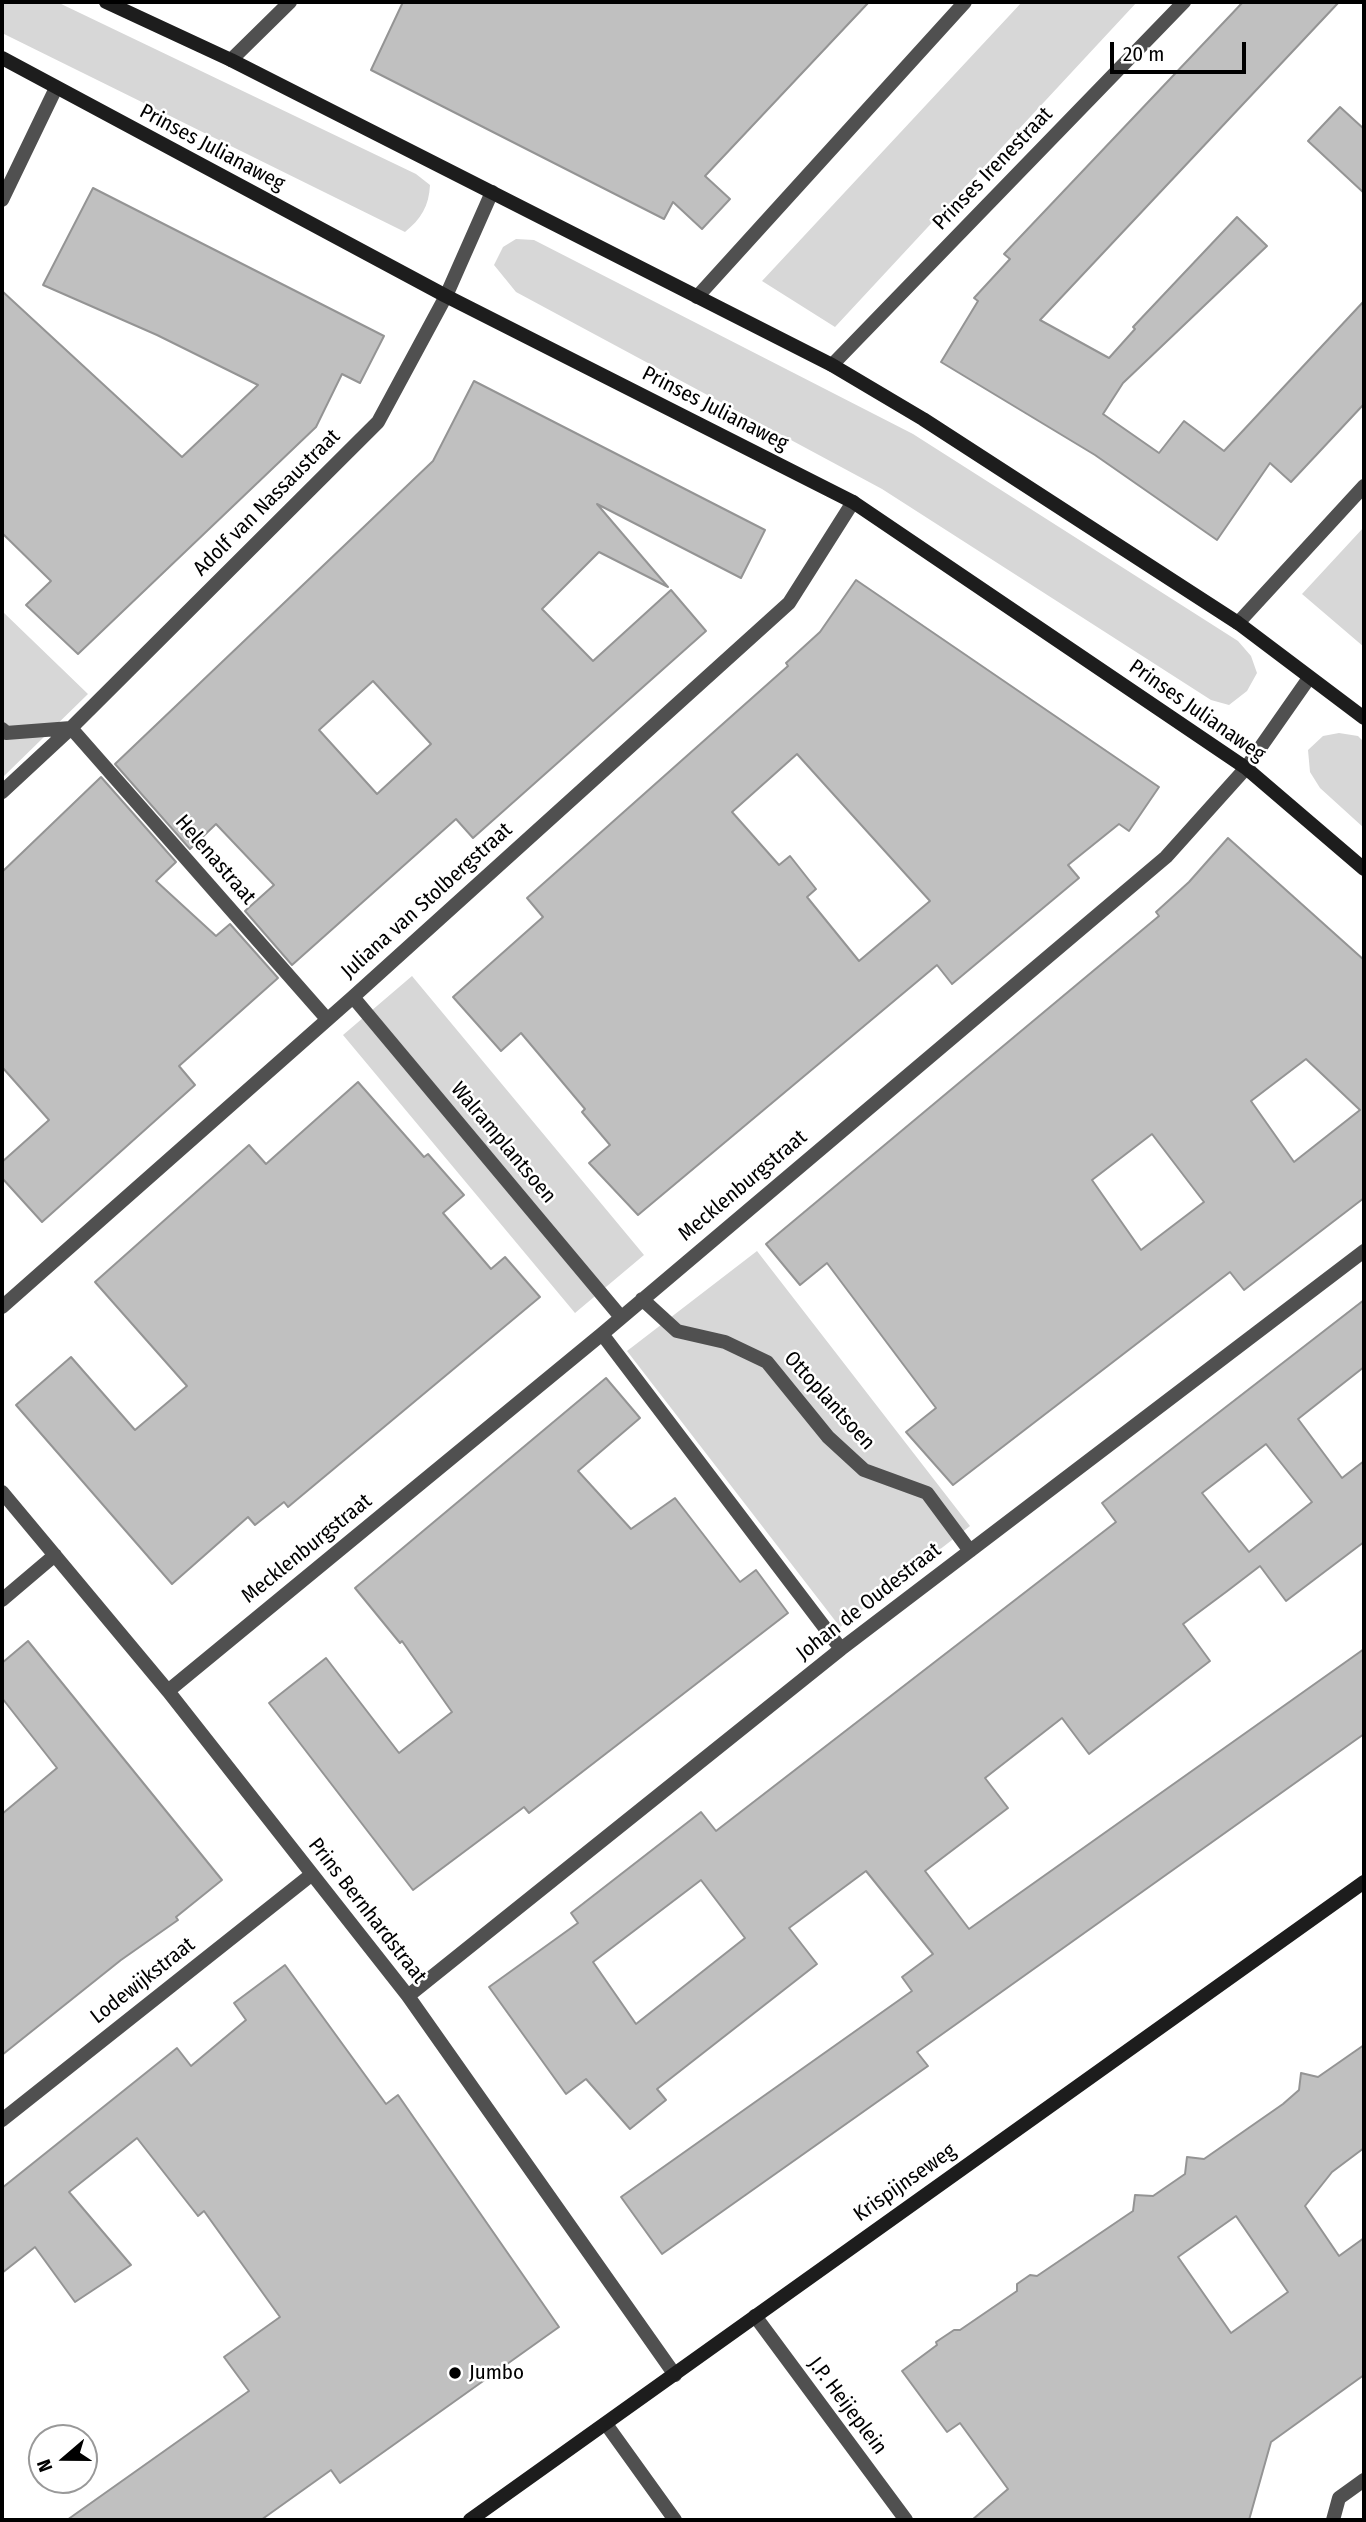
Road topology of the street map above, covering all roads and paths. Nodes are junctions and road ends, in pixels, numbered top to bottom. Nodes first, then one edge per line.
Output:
1 (106, 2) edge
2 (290, 2) edge
3 (965, 2) edge
4 (1184, 2) edge
5 (2, 58) edge
6 (231, 60) junction
7 (56, 88) junction
8 (492, 192) junction
9 (2, 200) edge
10 (446, 296) junction
11 (697, 297) junction
12 (832, 365) junction
13 (1364, 486) edge
14 (853, 502) junction
15 (1238, 623) junction
16 (1309, 678) junction
17 (1364, 718) edge
18 (71, 728) junction
19 (2, 729) edge
20 (1245, 768) junction
21 (2, 792) edge
22 (1364, 869) edge
23 (353, 997) junction
24 (327, 1019) junction
25 (1364, 1251) edge
26 (642, 1299) junction
27 (2, 1307) edge
28 (620, 1316) junction
29 (602, 1334) junction
30 (2, 1492) edge
31 (971, 1551) junction
32 (55, 1555) junction
33 (2, 1600) edge
34 (841, 1649) junction
35 (168, 1691) junction
36 (311, 1875) junction
37 (1364, 1882) edge
38 (408, 1996) junction
39 (2, 2120) edge
40 (755, 2316) junction
41 (675, 2375) junction
42 (606, 2424) junction
43 (1364, 2480) edge
44 (470, 2520) edge
45 (675, 2520) edge
46 (906, 2520) edge
47 (1333, 2520) edge

1 - 6 street
2 - 6 street
3 - 11 street
4 - 12 street, Prinses Irenestraat
5 - 7 street, Prinses Julianaweg
6 - 8 street
7 - 9 street
7 - 10 street, Prinses Julianaweg
8 - 10 street, Adolf van Nassaustraat
8 - 11 street
10 - 14 street, Prinses Julianaweg
10 - 18 street, Adolf van Nassaustraat
11 - 12 street
12 - 15 street
13 - 15 street
14 - 20 street, Prinses Julianaweg
14 - 23 street, Juliana van Stolbergstraat
15 - 16 street
16 - 17 street
16 - 20 street, Mecklenburgstraat
18 - 19 street
18 - 21 street, Adolf van Nassaustraat
18 - 24 street, Helenastraat
20 - 22 street, Prinses Julianaweg
20 - 26 street, Mecklenburgstraat
23 - 24 street, Juliana van Stolbergstraat
23 - 28 street, Walramplantsoen
24 - 27 street, Juliana van Stolbergstraat
25 - 31 street, Johan de Oudestraat
26 - 28 street, Mecklenburgstraat
26 - 31 street, Ottoplantsoen
28 - 29 street, Mecklenburgstraat
29 - 34 street
29 - 35 street, Mecklenburgstraat
30 - 32 street, Prins Bernhardstraat
31 - 34 street, Johan de Oudestraat
32 - 33 street
32 - 35 street, Prins Bernhardstraat
34 - 38 street, Johan de Oudestraat
35 - 36 street, Prins Bernhardstraat
36 - 38 street, Prins Bernhardstraat
36 - 39 street, Lodewijkstraat
37 - 40 street, Krispijnseweg
38 - 41 street, Prins Bernhardstraat
40 - 41 street, Krispijnseweg
40 - 46 street, J.P. Heijeplein
41 - 42 street, Krispijnseweg
42 - 44 street, Krispijnseweg
42 - 45 street
43 - 47 street

